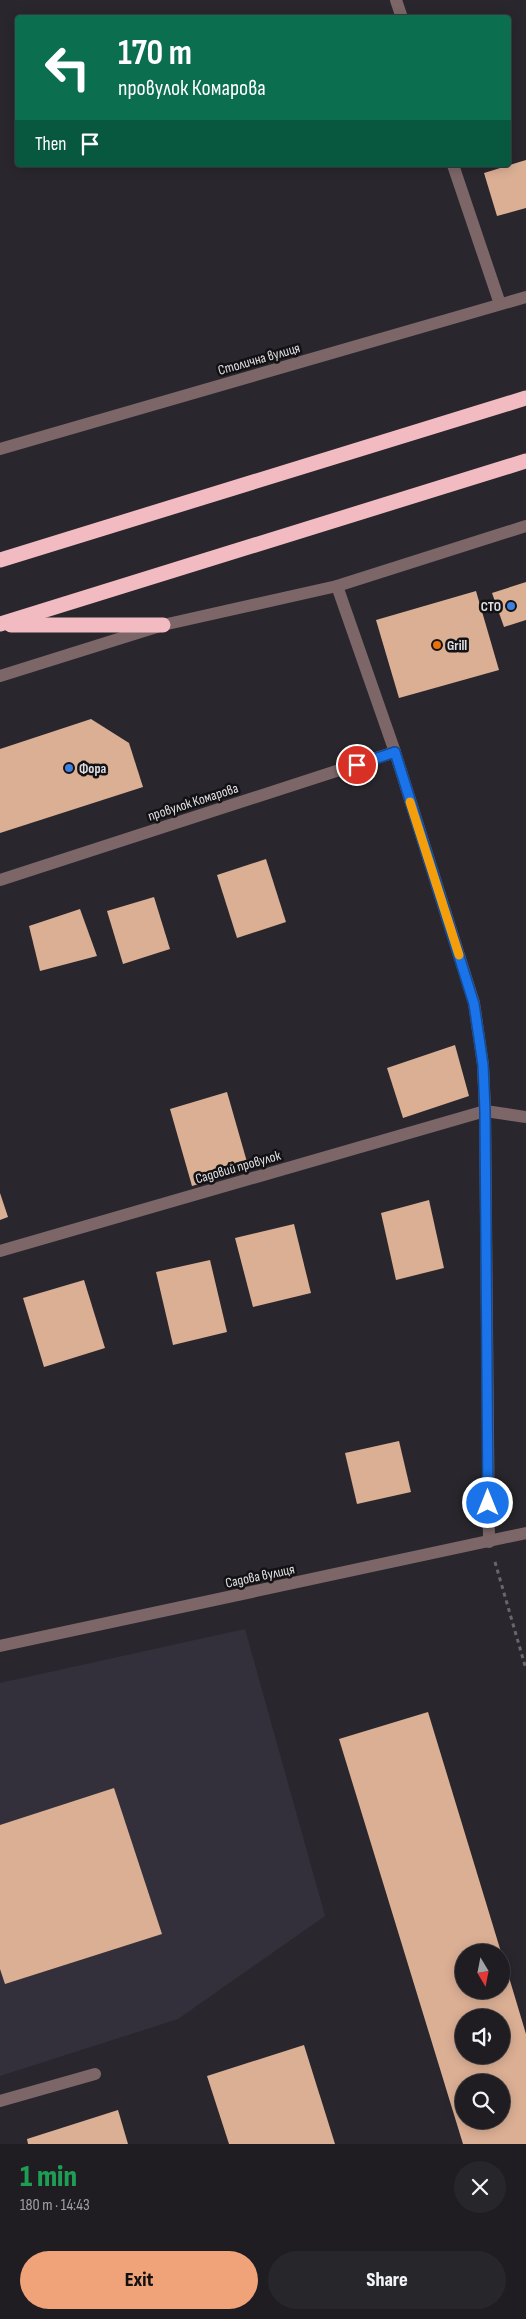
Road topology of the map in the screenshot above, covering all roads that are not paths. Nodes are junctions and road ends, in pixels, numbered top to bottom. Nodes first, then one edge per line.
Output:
1 (396, 0) edge
2 (401, 15) edge
3 (454, 167) edge
4 (526, 296) edge
5 (500, 304) junction
6 (526, 398) edge
7 (0, 449) edge
8 (526, 461) edge
9 (526, 526) edge
10 (0, 560) edge
11 (336, 586) junction
12 (0, 624) edge
13 (163, 626) junction
14 (0, 676) edge
15 (395, 752) junction
16 (0, 880) edge
17 (485, 1111) junction
18 (526, 1116) edge
19 (0, 1251) edge
20 (526, 1534) edge
21 (489, 1542) junction
22 (0, 1646) edge
23 (95, 2074) dead end
24 (0, 2101) edge

1 - 2 street
3 - 5 street
4 - 5 street, Столична вулиця
5 - 7 street, Столична вулиця
6 - 10 highway
8 - 12 highway
9 - 11 street
11 - 13 street
11 - 15 street
12 - 13 highway
13 - 14 street
15 - 16 street, провулок Комарова
15 - 17 street
17 - 18 street
17 - 19 street, Садовий провулок
17 - 21 street
20 - 21 street, Садова вулиця
21 - 22 street, Садова вулиця
23 - 24 street

